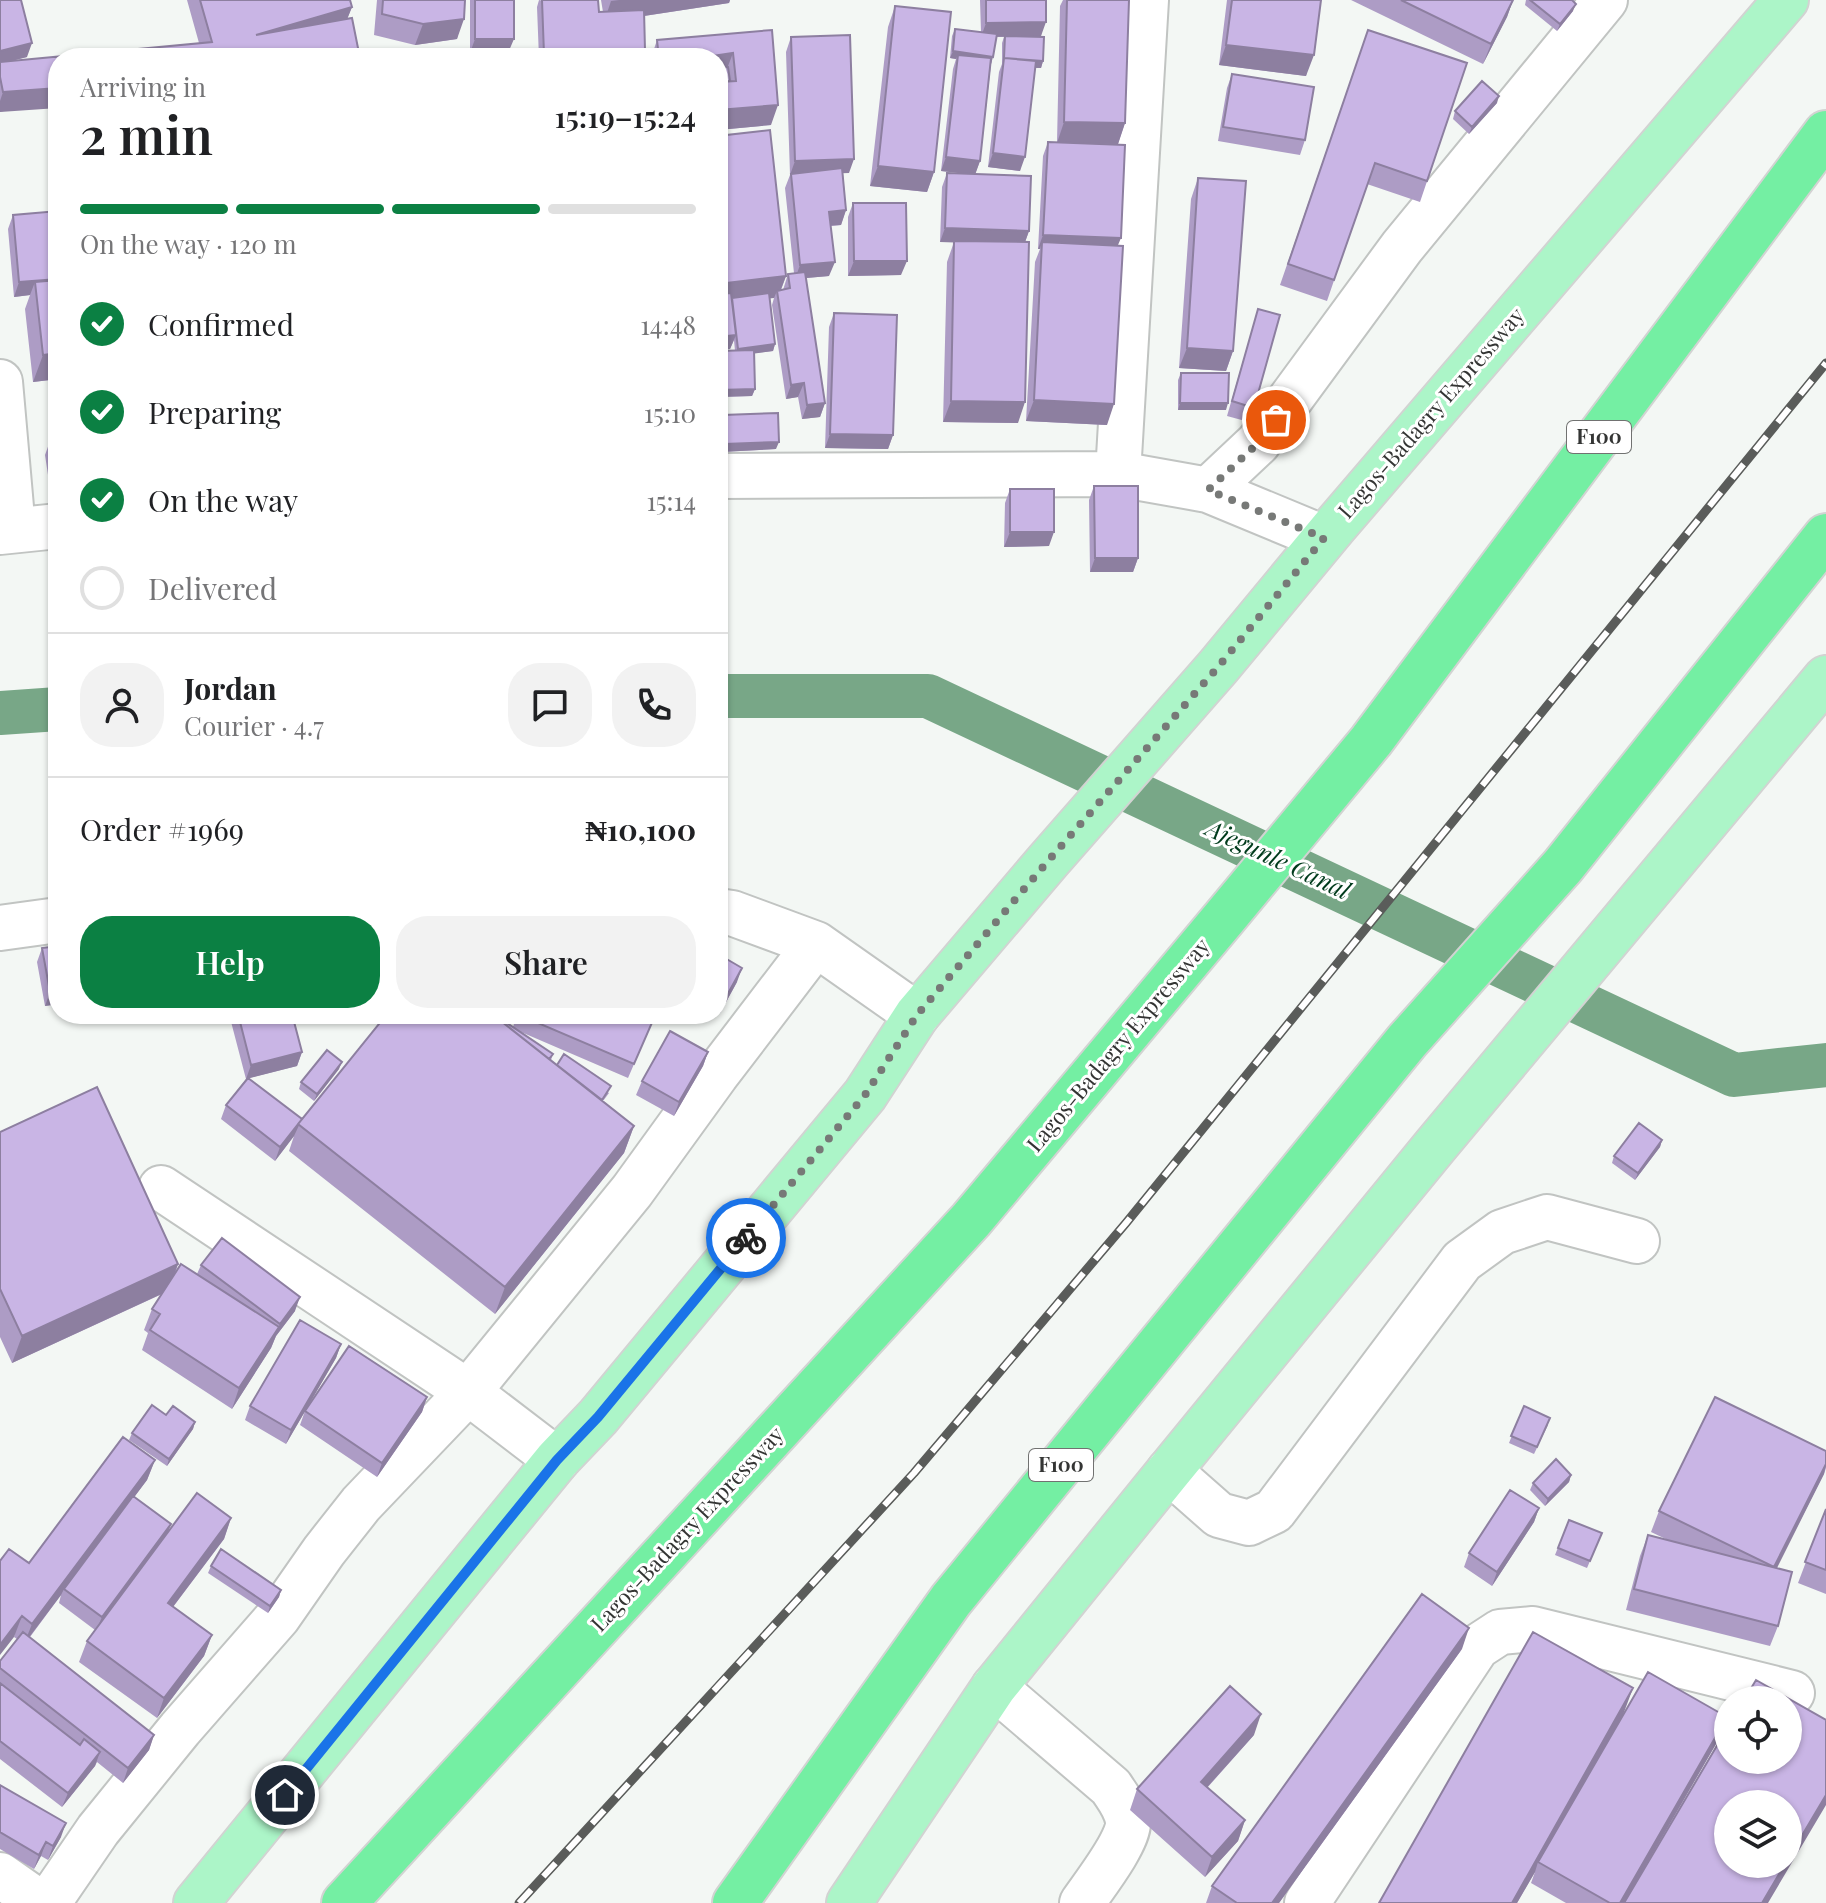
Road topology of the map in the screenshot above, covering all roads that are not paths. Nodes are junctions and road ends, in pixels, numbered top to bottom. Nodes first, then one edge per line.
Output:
1 (1146, 0) edge
2 (1605, 0) edge
3 (1786, 0) edge
4 (1826, 133) edge
5 (0, 382) edge
6 (1118, 474) junction
7 (728, 476) edge
8 (1208, 490) junction
9 (48, 527) edge
10 (7, 531) edge
11 (1826, 536) edge
12 (1324, 538) junction
13 (1826, 678) edge
14 (728, 912) edge
15 (48, 921) edge
16 (0, 928) edge
17 (816, 944) junction
18 (917, 1015) junction
19 (161, 1188) dead end
20 (1637, 1241) dead end
21 (468, 1392) junction
22 (557, 1460) junction
23 (1169, 1471) junction
24 (1764, 1686) edge
25 (994, 1687) junction
26 (0, 1875) edge
27 (40, 1903) edge
28 (48, 1903) edge
29 (196, 1903) edge
30 (344, 1903) edge
31 (735, 1903) edge
32 (849, 1903) edge
33 (1082, 1903) edge
34 (1307, 1903) edge

1 - 6 street
2 - 8 street
3 - 12 main road, Lagos-Badagry Expressway
4 - 30 highway, Lagos-Badagry Expressway / F100
5 - 10 street
6 - 7 street
6 - 8 street
8 - 12 street
9 - 10 street
11 - 31 highway, F100
12 - 18 main road, Lagos-Badagry Expressway
13 - 23 main road
14 - 17 street
15 - 16 street
17 - 18 street
17 - 21 street
18 - 22 main road, Lagos-Badagry Expressway
19 - 21 street
20 - 23 street
21 - 22 street
21 - 28 street
22 - 29 main road, Lagos-Badagry Expressway
23 - 25 main road
24 - 34 street
25 - 32 main road
25 - 33 street
26 - 27 street

